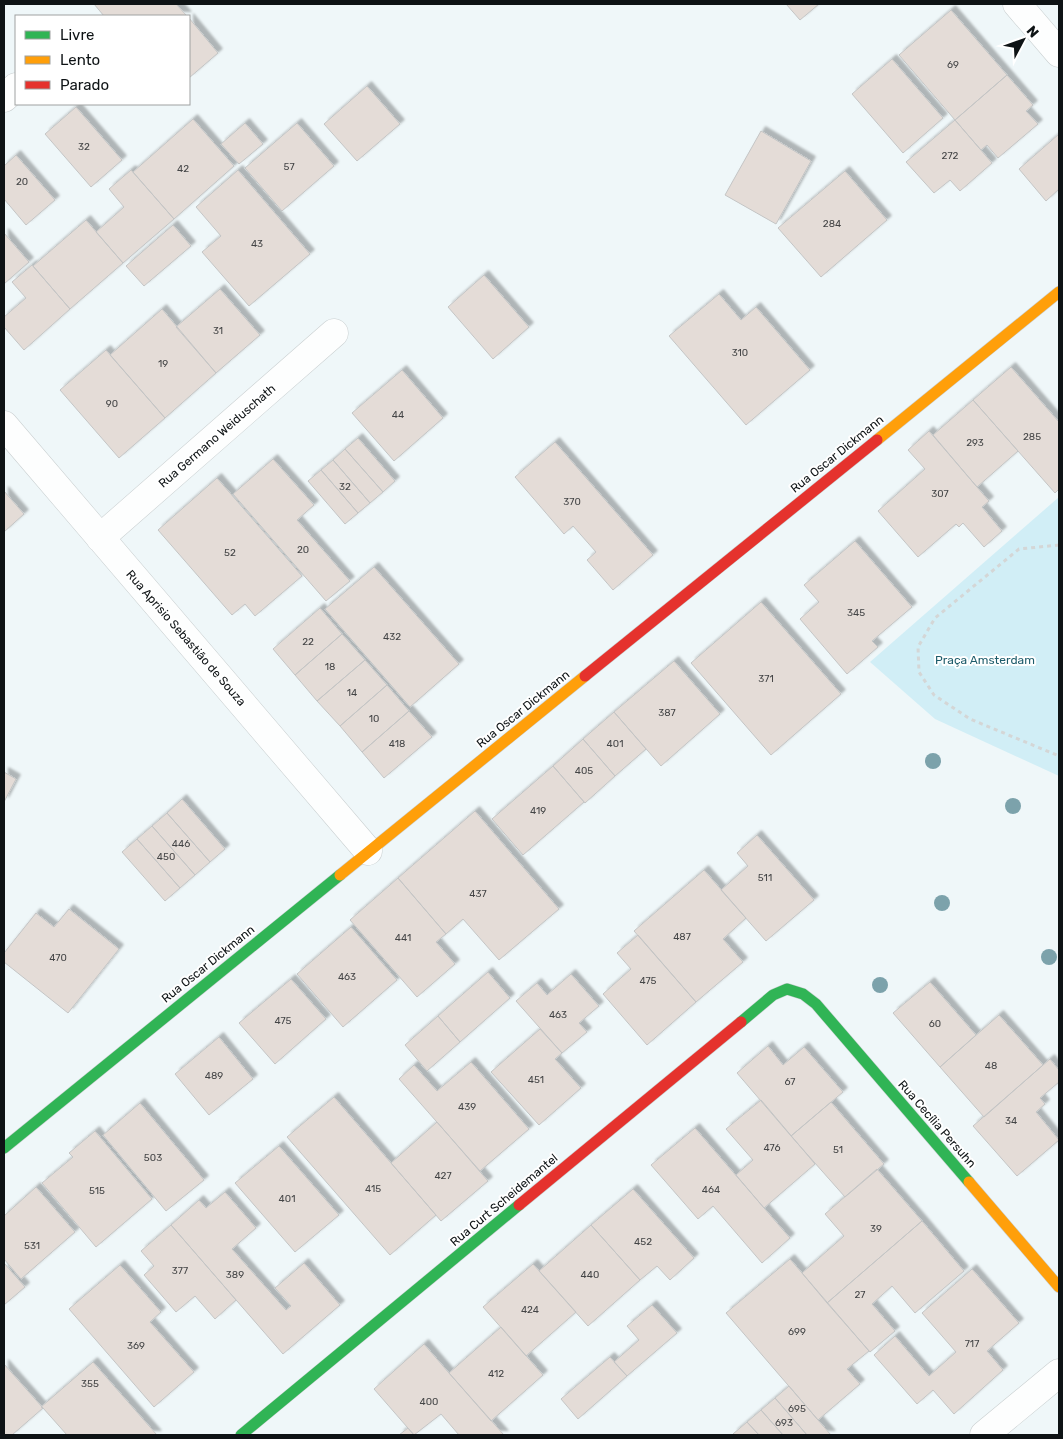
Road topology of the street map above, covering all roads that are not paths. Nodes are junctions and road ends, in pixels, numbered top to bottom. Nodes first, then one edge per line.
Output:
1 (1017, 4) edge
2 (1059, 53) edge
3 (15, 88) edge
4 (4, 98) edge
5 (1059, 292) edge
6 (334, 333) dead end
7 (4, 425) edge
8 (100, 538) junction
9 (368, 850) junction
10 (787, 989) joint
11 (4, 1148) edge
12 (1059, 1287) edge
13 (1059, 1373) edge
14 (241, 1435) edge
15 (984, 1435) edge

1 - 2 street
3 - 4 street
5 - 9 street, Rua Oscar Dickmann
6 - 8 street, Rua Germano Weiduschath
7 - 8 street, Rua Aprisio Sebastião de Souza
8 - 9 street, Rua Aprisio Sebastião de Souza
9 - 11 street, Rua Oscar Dickmann
10 - 12 street, Rua Cecília Persuhn
10 - 14 street, Rua Curt Scheidemantel
13 - 15 street

